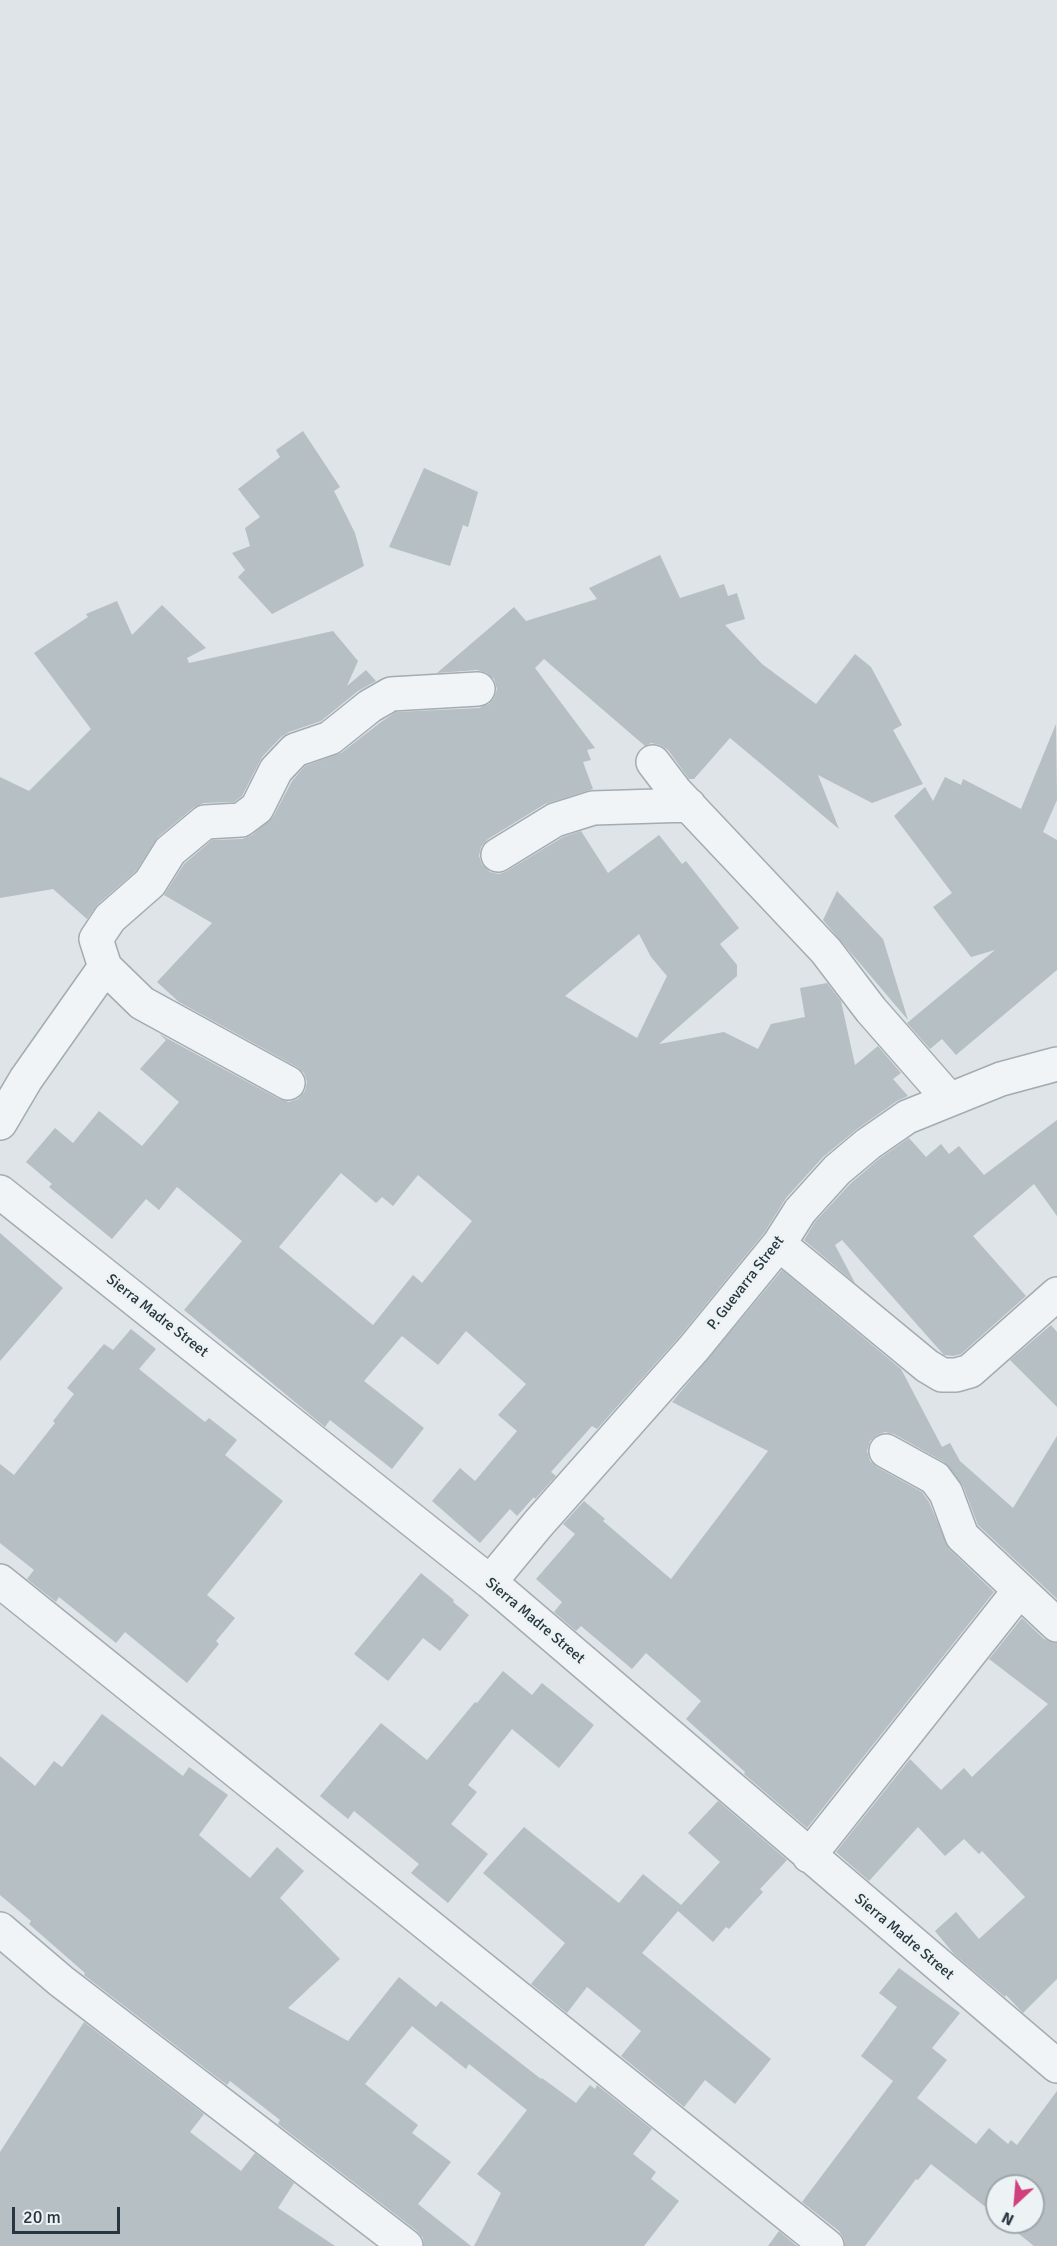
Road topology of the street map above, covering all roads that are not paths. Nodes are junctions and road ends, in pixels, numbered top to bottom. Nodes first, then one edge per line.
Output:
1 (478, 689) dead end
2 (653, 762) dead end
3 (689, 805) junction
4 (498, 855) dead end
5 (105, 967) junction
6 (1057, 1064) edge
7 (288, 1083) dead end
8 (949, 1099) junction
9 (0, 1123) edge
10 (0, 1192) edge
11 (779, 1244) junction
12 (1057, 1294) edge
13 (885, 1451) dead end
14 (0, 1581) edge
15 (490, 1582) junction
16 (1019, 1591) junction
17 (1057, 1625) edge
18 (809, 1856) junction
19 (0, 1929) edge
20 (1057, 2066) edge
21 (406, 2246) edge
22 (827, 2246) edge

1 - 5 street
2 - 3 street
3 - 4 street
3 - 8 street
5 - 7 street
5 - 9 street
6 - 8 street, P. Guevarra Street
8 - 11 street, P. Guevarra Street
10 - 15 street, Sierra Madre Street
11 - 12 street
11 - 15 street, P. Guevarra Street
13 - 16 street
14 - 22 street
15 - 18 street, Sierra Madre Street
16 - 17 street
16 - 18 street
18 - 20 street, Sierra Madre Street
19 - 21 street

